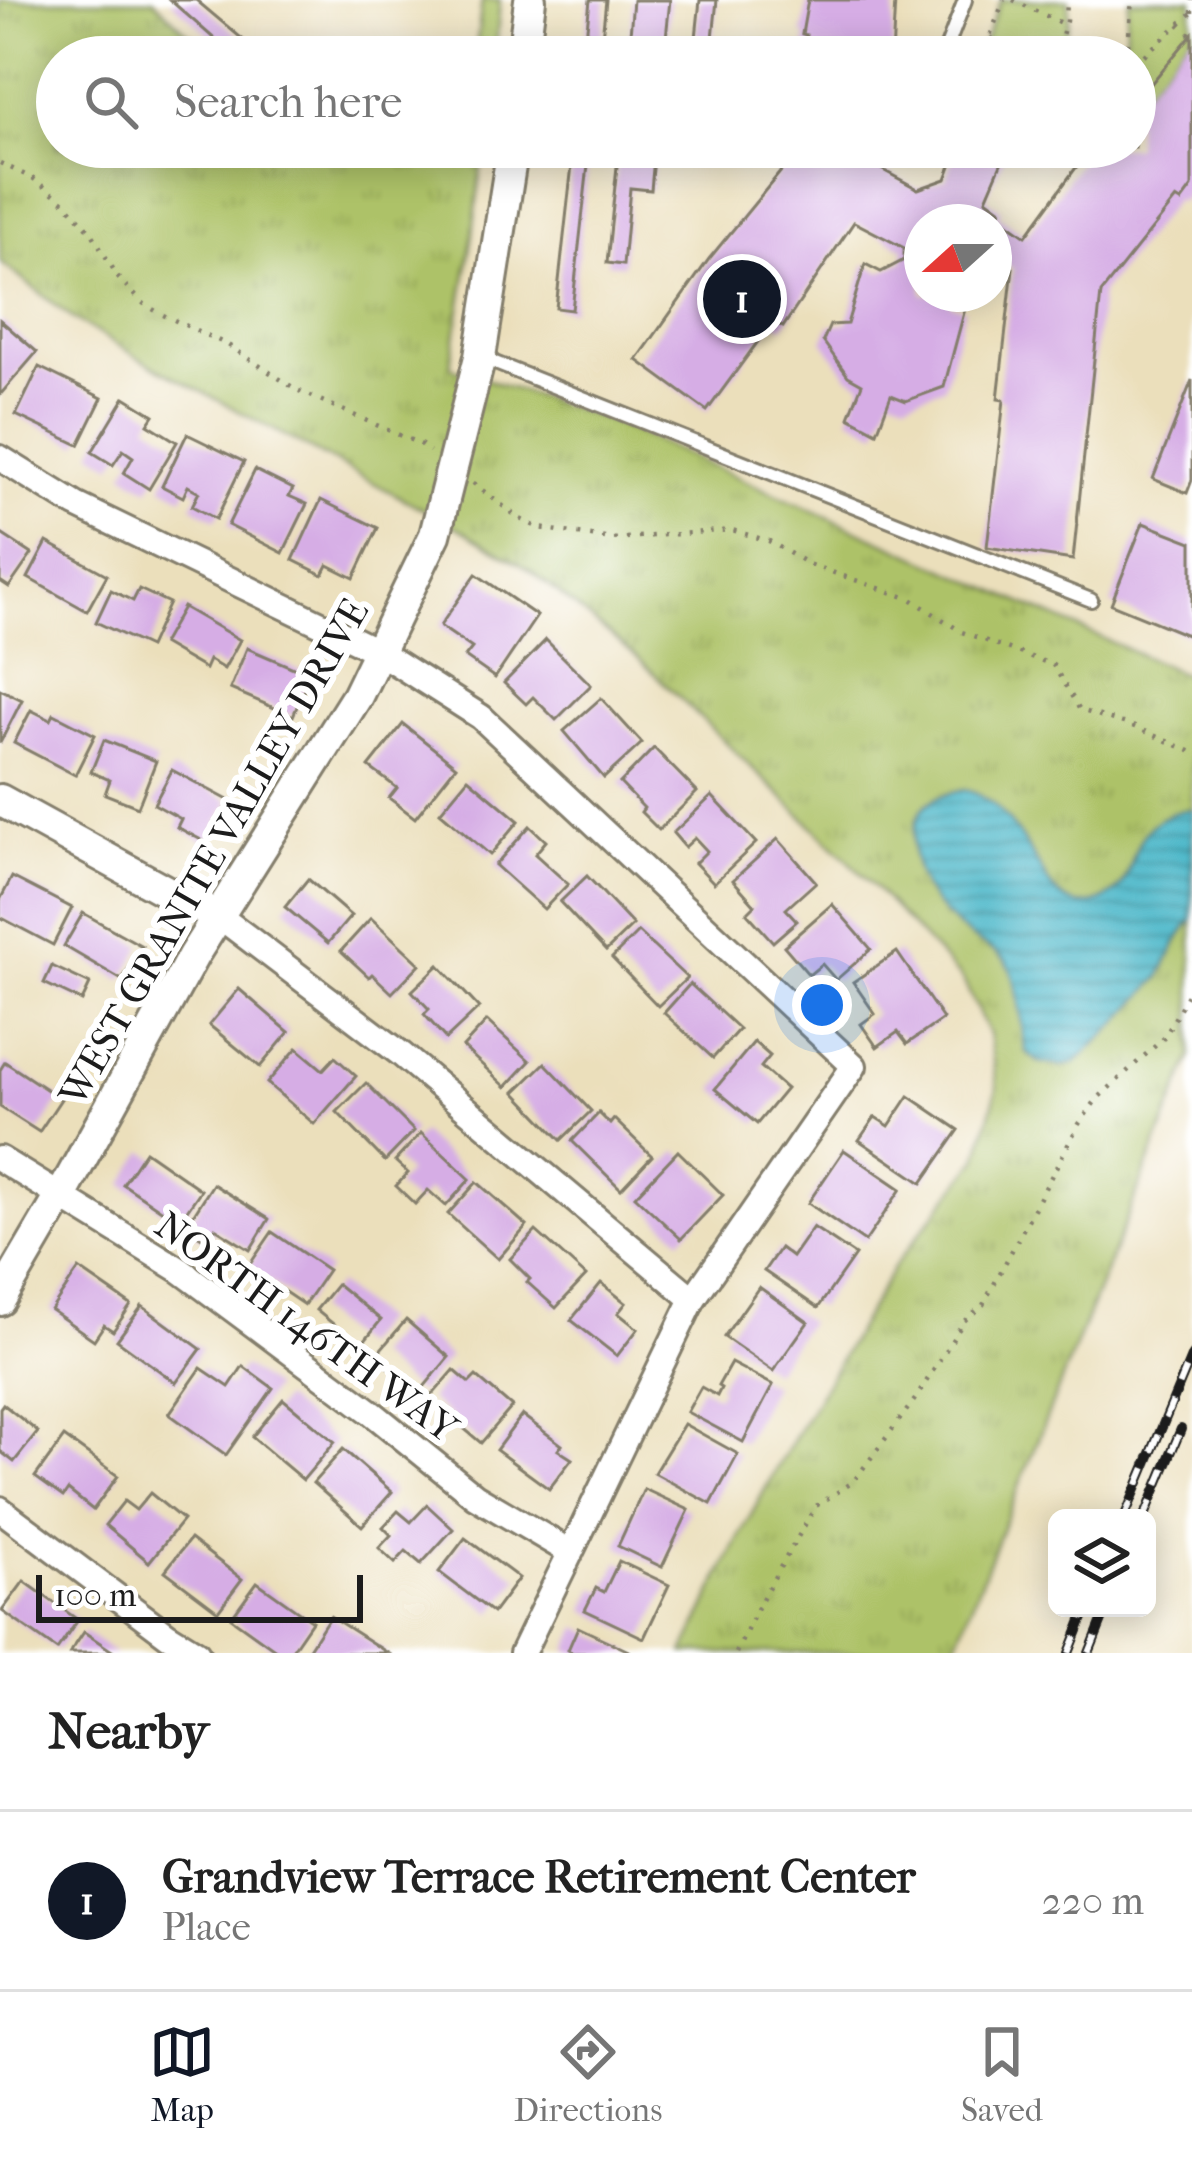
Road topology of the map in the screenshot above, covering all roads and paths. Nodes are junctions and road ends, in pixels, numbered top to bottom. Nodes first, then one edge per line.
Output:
1 (530, 0) edge
2 (965, 0) edge
3 (1004, 0) edge
4 (1013, 0) edge
5 (1067, 0) edge
6 (1132, 0) edge
7 (1192, 0) edge
8 (1192, 13) edge
9 (1179, 24) junction
10 (1065, 25) junction
11 (1191, 35) edge
12 (526, 36) edge
13 (951, 36) edge
14 (990, 36) edge
15 (1062, 36) edge
16 (1129, 36) edge
17 (1156, 44) edge
18 (0, 163) edge
19 (510, 168) edge
20 (480, 357) junction
21 (0, 458) edge
22 (453, 468) junction
23 (1091, 601) dead end
24 (380, 652) junction
25 (1192, 752) edge
26 (0, 800) edge
27 (219, 916) junction
28 (1192, 985) edge
29 (0, 1159) edge
30 (62, 1196) junction
31 (693, 1299) junction
32 (0, 1300) edge
33 (0, 1509) edge
34 (570, 1552) junction
35 (197, 1653) edge
36 (522, 1653) edge
37 (736, 1653) edge

1 - 12 street
2 - 13 lane
3 - 14 path
4 - 10 path
5 - 10 path
6 - 16 path
7 - 8 path
8 - 9 path
9 - 11 path
9 - 17 path
10 - 15 path
18 - 22 path
19 - 20 street, WEST GRANITE VALLEY DRIVE
20 - 22 street, WEST GRANITE VALLEY DRIVE
20 - 23 lane
21 - 24 street
22 - 24 street, WEST GRANITE VALLEY DRIVE
22 - 25 path
24 - 27 street, WEST GRANITE VALLEY DRIVE
24 - 31 street
26 - 27 street
27 - 30 street, WEST GRANITE VALLEY DRIVE
27 - 31 street
28 - 37 path
29 - 30 street, NORTH 146TH WAY
30 - 32 street, WEST GRANITE VALLEY DRIVE
30 - 34 street, NORTH 146TH WAY
31 - 34 street
33 - 35 street
34 - 36 street

